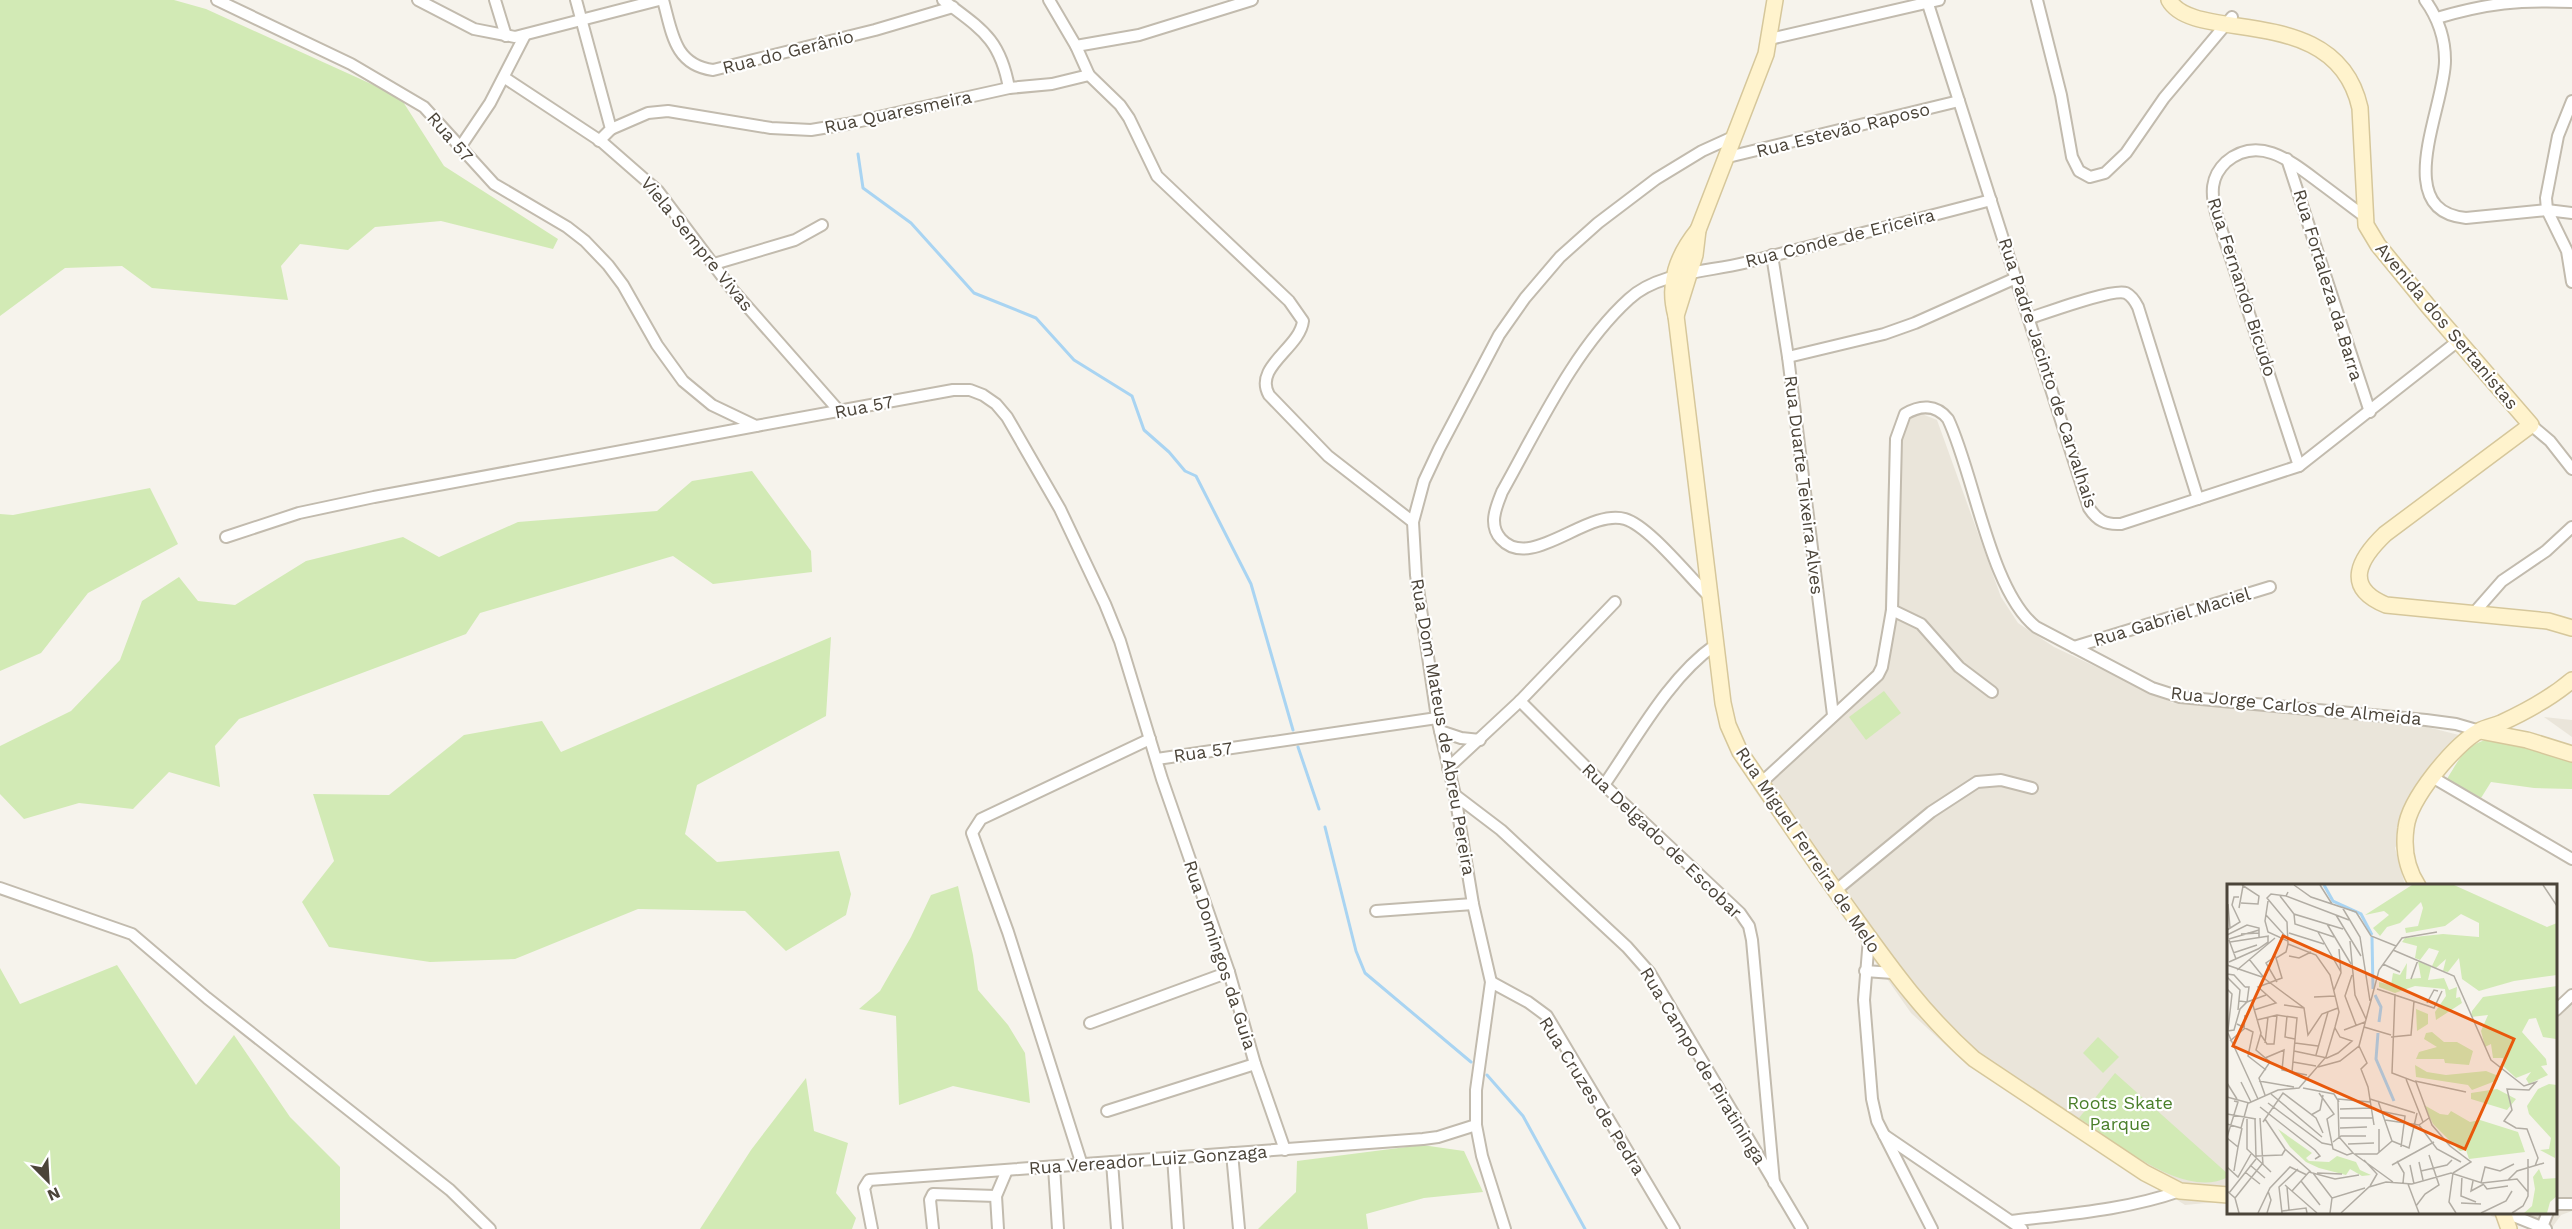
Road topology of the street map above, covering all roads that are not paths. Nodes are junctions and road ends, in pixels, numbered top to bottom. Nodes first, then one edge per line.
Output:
1 (217, 0) edge
2 (418, 0) edge
3 (495, 0) edge
4 (576, 0) edge
5 (661, 0) edge
6 (943, 0) edge
7 (1049, 0) edge
8 (1252, 0) edge
9 (1775, 0) edge
10 (1939, 0) edge
11 (2037, 0) edge
12 (2169, 0) edge
13 (2425, 0) edge
14 (2572, 2) edge
15 (1928, 4) junction
16 (953, 7) junction
17 (2232, 17) junction
18 (2437, 18) junction
19 (581, 20) junction
20 (525, 35) junction
21 (506, 36) junction
22 (1770, 39) junction
23 (1076, 46) junction
24 (1089, 75) junction
25 (505, 78) junction
26 (1009, 88) junction
27 (2572, 101) edge
28 (1959, 102) junction
29 (611, 129) junction
30 (2566, 131) edge
31 (1736, 136) junction
32 (599, 141) junction
33 (461, 146) junction
34 (1728, 158) junction
35 (2287, 159) junction
36 (1990, 200) junction
37 (2547, 210) junction
38 (2572, 213) edge
39 (2364, 216) junction
40 (822, 225) dead end
41 (1698, 230) junction
42 (1772, 255) junction
43 (714, 264) junction
44 (1689, 275) junction
45 (1673, 277) junction
46 (2016, 278) junction
47 (2572, 282) edge
48 (1676, 316) junction
49 (2030, 318) junction
50 (2458, 341) junction
51 (1788, 357) junction
52 (840, 412) junction
53 (2370, 412) junction
54 (2531, 425) junction
55 (756, 426) junction
56 (2298, 466) junction
57 (2572, 469) edge
58 (2198, 499) junction
59 (1413, 522) junction
60 (2572, 527) edge
61 (226, 537) dead end
62 (2270, 587) dead end
63 (1709, 596) junction
64 (1615, 602) dead end
65 (1892, 610) junction
66 (2473, 614) junction
67 (2572, 628) edge
68 (1715, 645) junction
69 (2074, 648) junction
70 (2572, 680) edge
71 (1992, 693) dead end
72 (1520, 701) junction
73 (1833, 715) junction
74 (1437, 717) junction
75 (1440, 731) junction
76 (2480, 731) junction
77 (1150, 739) junction
78 (1480, 740) junction
79 (2572, 754) edge
80 (1157, 759) junction
81 (1448, 768) junction
82 (2432, 777) junction
83 (1761, 783) junction
84 (1604, 785) junction
85 (2032, 788) dead end
86 (1455, 795) junction
87 (2572, 859) edge
88 (2418, 884) edge
89 (0, 888) edge
90 (1835, 891) junction
91 (1473, 904) junction
92 (1376, 911) dead end
93 (1869, 938) junction
94 (1865, 971) junction
95 (1229, 972) junction
96 (1893, 973) junction
97 (1491, 982) junction
98 (2572, 994) edge
99 (2557, 1009) edge
100 (1090, 1023) dead end
101 (1255, 1064) junction
102 (1107, 1111) dead end
103 (1476, 1125) junction
104 (1884, 1135) junction
105 (1285, 1150) junction
106 (1232, 1153) junction
107 (1173, 1157) junction
108 (1112, 1162) junction
109 (1082, 1165) junction
110 (1054, 1167) junction
111 (1007, 1170) junction
112 (1774, 1183) junction
113 (2180, 1191) junction
114 (2227, 1195) edge
115 (996, 1196) junction
116 (2504, 1214) edge
117 (2508, 1214) edge
118 (2012, 1221) junction
119 (2544, 1228) edge
120 (490, 1229) edge
121 (872, 1229) edge
122 (933, 1229) edge
123 (998, 1229) edge
124 (1058, 1229) edge
125 (1117, 1229) edge
126 (1178, 1229) edge
127 (1239, 1229) edge
128 (1505, 1229) edge
129 (1674, 1229) edge
130 (1802, 1229) edge
131 (1932, 1229) edge
132 (2022, 1229) edge
133 (2509, 1229) edge

1 - 33 street, Rua 57
2 - 21 street
3 - 21 street
4 - 19 street
5 - 16 street, Rua do Gerânio
5 - 19 street
6 - 16 street
7 - 23 street
8 - 23 street
9 - 22 main road, Rua Miguel Ferreira de Melo
10 - 15 street
11 - 17 street
12 - 17 main road, Avenida dos Sertanistas
13 - 18 street
14 - 18 street
15 - 22 street
15 - 28 street, Rua Padre Jacinto de Carvalhais
16 - 26 street
17 - 39 main road, Avenida dos Sertanistas
18 - 37 street
19 - 20 street
19 - 29 street
20 - 21 street
20 - 25 street
22 - 31 main road, Rua Miguel Ferreira de Melo
23 - 24 street
24 - 26 street, Rua Quaresmeira
24 - 59 street
25 - 32 street, Viela Sempre Vivas
25 - 33 street
26 - 29 street, Rua Quaresmeira
27 - 30 street
28 - 34 street, Rua Estevão Raposo
28 - 36 street, Rua Padre Jacinto de Carvalhais
29 - 32 street
30 - 37 street
31 - 34 main road, Rua Miguel Ferreira de Melo
31 - 59 street, Rua Dom Mateus de Abreu Pereira
32 - 43 street, Viela Sempre Vivas
33 - 55 street, Rua 57
34 - 41 main road, Rua Miguel Ferreira de Melo
35 - 39 street, Rua Fernando Bicudo
35 - 53 street, Rua Fortaleza da Barra
35 - 56 street, Rua Fernando Bicudo
36 - 42 street, Rua Conde de Ericeira
36 - 46 street, Rua Padre Jacinto de Carvalhais
37 - 38 street
37 - 47 street
39 - 50 main road, Avenida dos Sertanistas
40 - 43 street
41 - 44 main road, Rua Miguel Ferreira de Melo
41 - 45 main road, Rua Miguel Ferreira de Melo
42 - 44 street, Rua Conde de Ericeira
42 - 51 street, Rua Duarte Teixeira Alves
43 - 52 street, Viela Sempre Vivas
44 - 45 street, Rua Conde de Ericeira
44 - 48 main road, Rua Miguel Ferreira de Melo
45 - 48 main road, Rua Miguel Ferreira de Melo
45 - 63 street, Rua Conde de Ericeira
46 - 49 street, Rua Padre Jacinto de Carvalhais
46 - 51 street
48 - 63 main road, Rua Miguel Ferreira de Melo
49 - 58 street, Rua Padre Jacinto de Carvalhais
49 - 58 street
50 - 53 street, Rua Padre Jacinto de Carvalhais
50 - 54 main road, Avenida dos Sertanistas
51 - 73 street, Rua Duarte Teixeira Alves
52 - 55 street, Rua 57
52 - 77 street, Rua 57
53 - 56 street, Rua Padre Jacinto de Carvalhais
54 - 57 street, Avenida dos Sertanistas
54 - 66 main road, Avenida dos Sertanistas
55 - 61 street
56 - 58 street, Rua Padre Jacinto de Carvalhais
59 - 74 street, Rua Dom Mateus de Abreu Pereira
60 - 66 street
62 - 69 street, Rua Gabriel Maciel
63 - 68 main road, Rua Miguel Ferreira de Melo
64 - 72 street
65 - 69 street, Rua Jorge Carlos de Almeida
65 - 71 street
65 - 73 street, Rua Jorge Carlos de Almeida
66 - 67 main road, Avenida dos Sertanistas
68 - 83 main road, Rua Miguel Ferreira de Melo
68 - 84 street
69 - 76 street, Rua Jorge Carlos de Almeida
70 - 76 main road
72 - 78 street
72 - 84 street, Rua Delgado de Escobar
73 - 83 street, Rua Jorge Carlos de Almeida
74 - 75 street, Rua Dom Mateus de Abreu Pereira
74 - 80 street, Rua 57
75 - 78 street
75 - 81 street, Rua Dom Mateus de Abreu Pereira
76 - 79 main road
76 - 82 main road
77 - 80 street, Rua 57
77 - 109 street
78 - 81 street
80 - 95 street, Rua Domingos da Guia
81 - 86 street, Rua Dom Mateus de Abreu Pereira
82 - 87 street
82 - 88 main road
83 - 90 main road, Rua Miguel Ferreira de Melo
84 - 112 street, Rua Delgado de Escobar
85 - 90 street
86 - 91 street, Rua Dom Mateus de Abreu Pereira
86 - 112 street, Rua Campo de Piratininga
89 - 120 street
90 - 93 main road, Rua Miguel Ferreira de Melo
91 - 92 street
91 - 97 street, Rua Dom Mateus de Abreu Pereira
93 - 94 street
93 - 96 main road, Rua Miguel Ferreira de Melo
94 - 96 street
94 - 104 street
95 - 100 street
95 - 101 street, Rua Domingos da Guia
96 - 113 main road, Rua Miguel Ferreira de Melo
97 - 103 street, Rua Dom Mateus de Abreu Pereira
97 - 129 street, Rua Cruzes de Pedra
98 - 99 street
101 - 102 street
101 - 105 street, Rua Domingos da Guia
103 - 105 street, Rua Vereador Luiz Gonzaga
103 - 128 street, Rua Dom Mateus de Abreu Pereira
104 - 118 street
104 - 131 street
105 - 106 street, Rua Vereador Luiz Gonzaga
106 - 107 street, Rua Vereador Luiz Gonzaga
106 - 127 street
107 - 108 street, Rua Vereador Luiz Gonzaga
107 - 126 street
108 - 109 street, Rua Vereador Luiz Gonzaga
108 - 125 street
109 - 110 street, Rua Vereador Luiz Gonzaga
110 - 111 street, Rua Vereador Luiz Gonzaga
110 - 124 street
111 - 115 street
111 - 121 street, Rua Vereador Luiz Gonzaga
112 - 130 street, Rua Campo de Piratininga
113 - 114 main road, Rua Miguel Ferreira de Melo
113 - 118 street
115 - 122 street
115 - 123 street
116 - 133 main road
117 - 119 street
118 - 132 street

